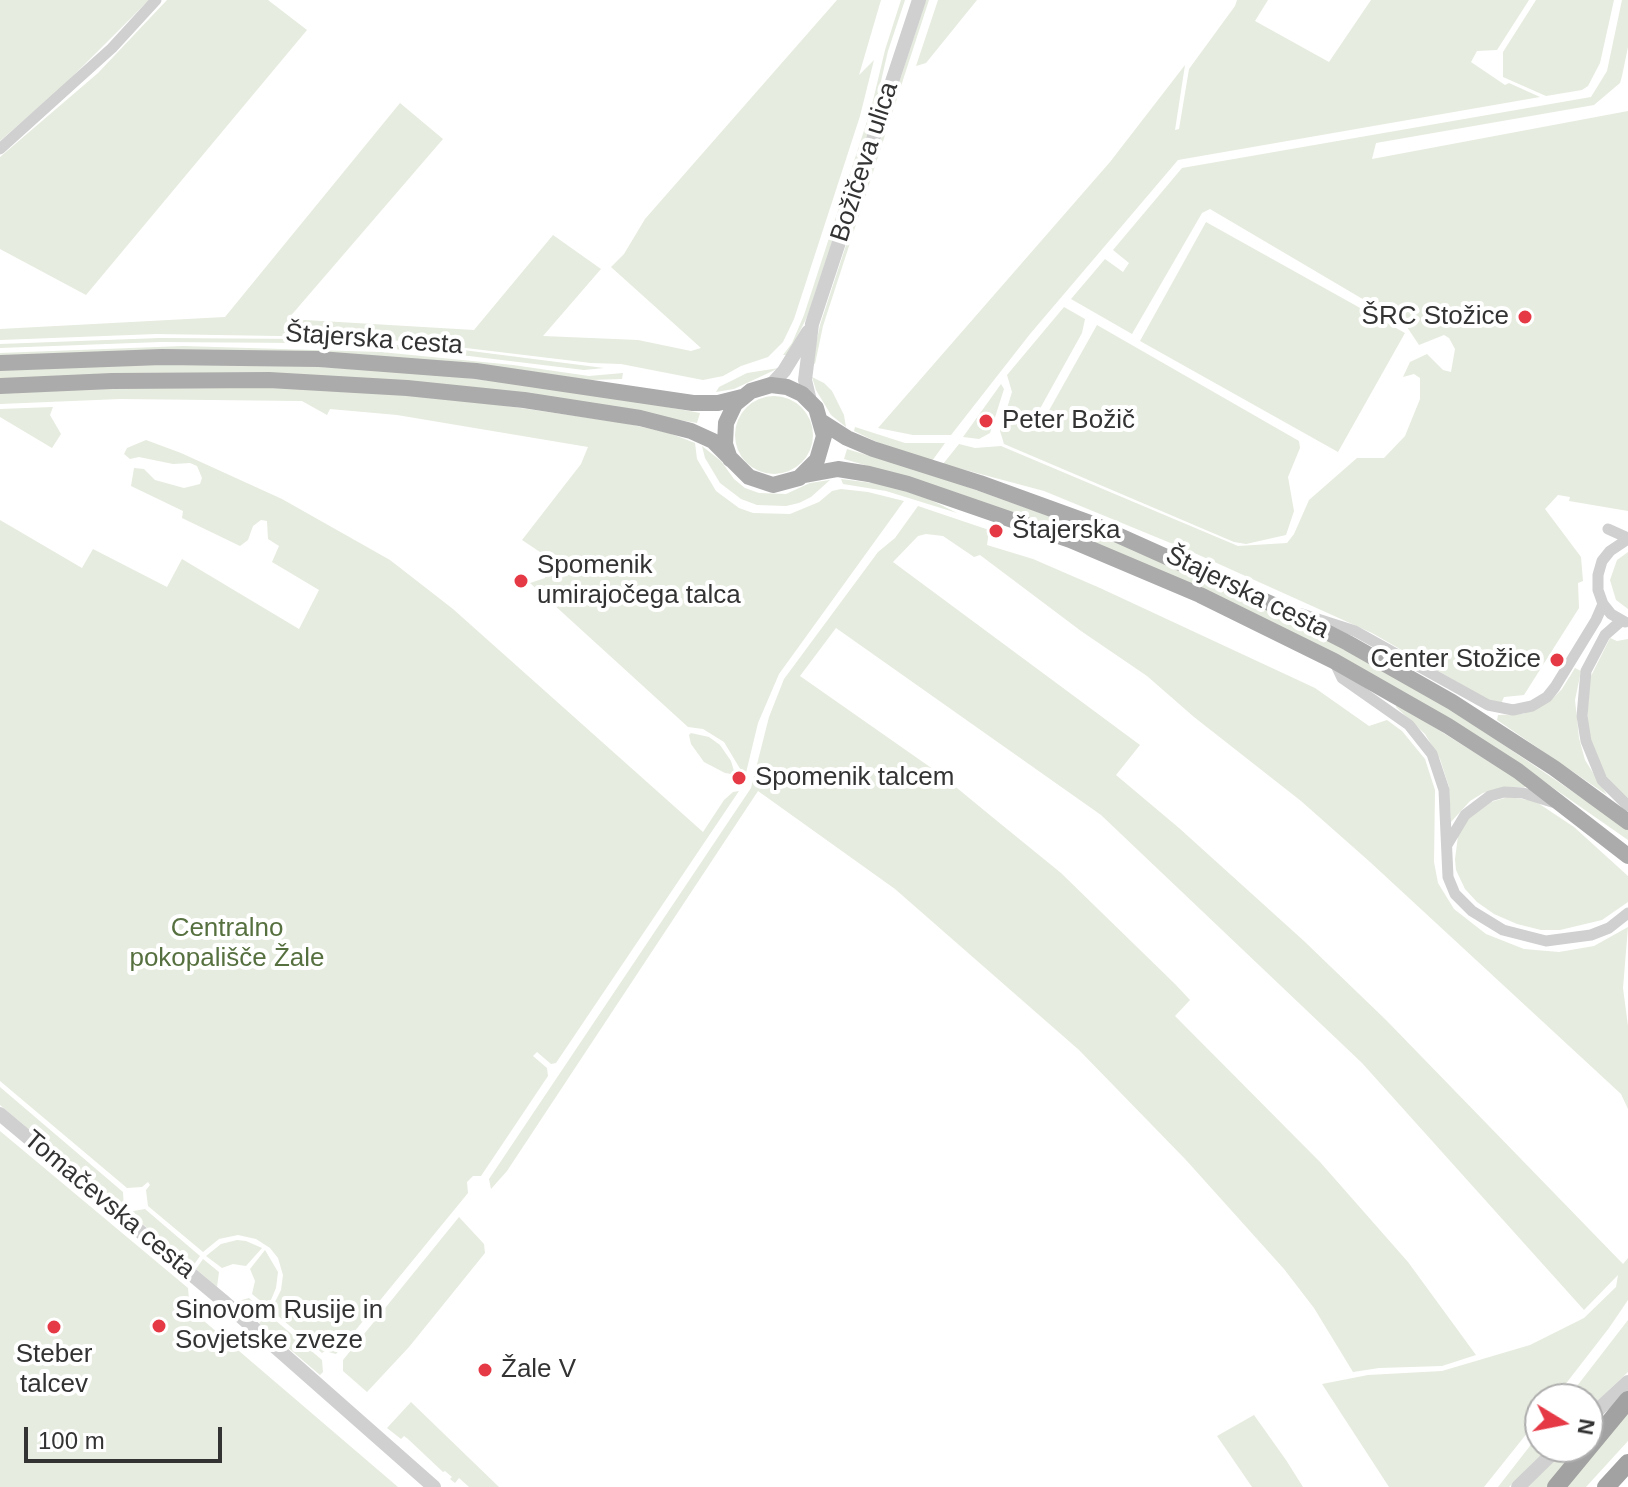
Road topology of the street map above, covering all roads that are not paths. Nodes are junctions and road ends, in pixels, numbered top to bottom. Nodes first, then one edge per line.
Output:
1 (156, 0) edge
2 (919, 0) edge
3 (0, 149) edge
4 (812, 324) junction
5 (0, 363) edge
6 (771, 385) junction
7 (0, 386) edge
8 (742, 397) junction
9 (810, 401) junction
10 (822, 422) junction
11 (730, 459) junction
12 (803, 475) junction
13 (1608, 529) dead end
14 (1628, 538) edge
15 (1603, 604) junction
16 (1276, 606) junction
17 (1625, 622) edge
18 (1334, 661) junction
19 (1620, 807) edge
20 (1567, 808) junction
21 (1628, 820) edge
22 (1445, 849) junction
23 (1628, 856) edge
24 (1628, 913) edge
25 (0, 1114) edge
26 (1628, 1382) edge
27 (1628, 1400) edge
28 (1604, 1404) edge
29 (1543, 1463) edge
30 (1628, 1463) edge
31 (434, 1487) edge
32 (1518, 1487) edge
33 (1556, 1487) edge
34 (1606, 1487) edge

1 - 3 street
2 - 4 street, Božičeva ulica
4 - 6 street, Božičeva ulica
4 - 9 street, Božičeva ulica
5 - 8 main road, Štajerska cesta
6 - 8 main road, Štajerska cesta
6 - 9 main road
7 - 11 main road, Štajerska cesta
8 - 11 main road
9 - 10 main road
10 - 12 main road
10 - 16 main road, Štajerska cesta
11 - 12 main road, Štajerska cesta
12 - 18 main road, Štajerska cesta
13 - 14 street
14 - 15 street
15 - 16 street
15 - 17 street
16 - 19 main road, Štajerska cesta
17 - 19 street
18 - 20 main road, Štajerska cesta
18 - 22 street
19 - 21 main road, Štajerska cesta
20 - 22 street
20 - 23 main road, Štajerska cesta
22 - 24 street
25 - 31 street, Tomačevska cesta
26 - 28 street
27 - 33 highway
29 - 32 street
30 - 34 highway

